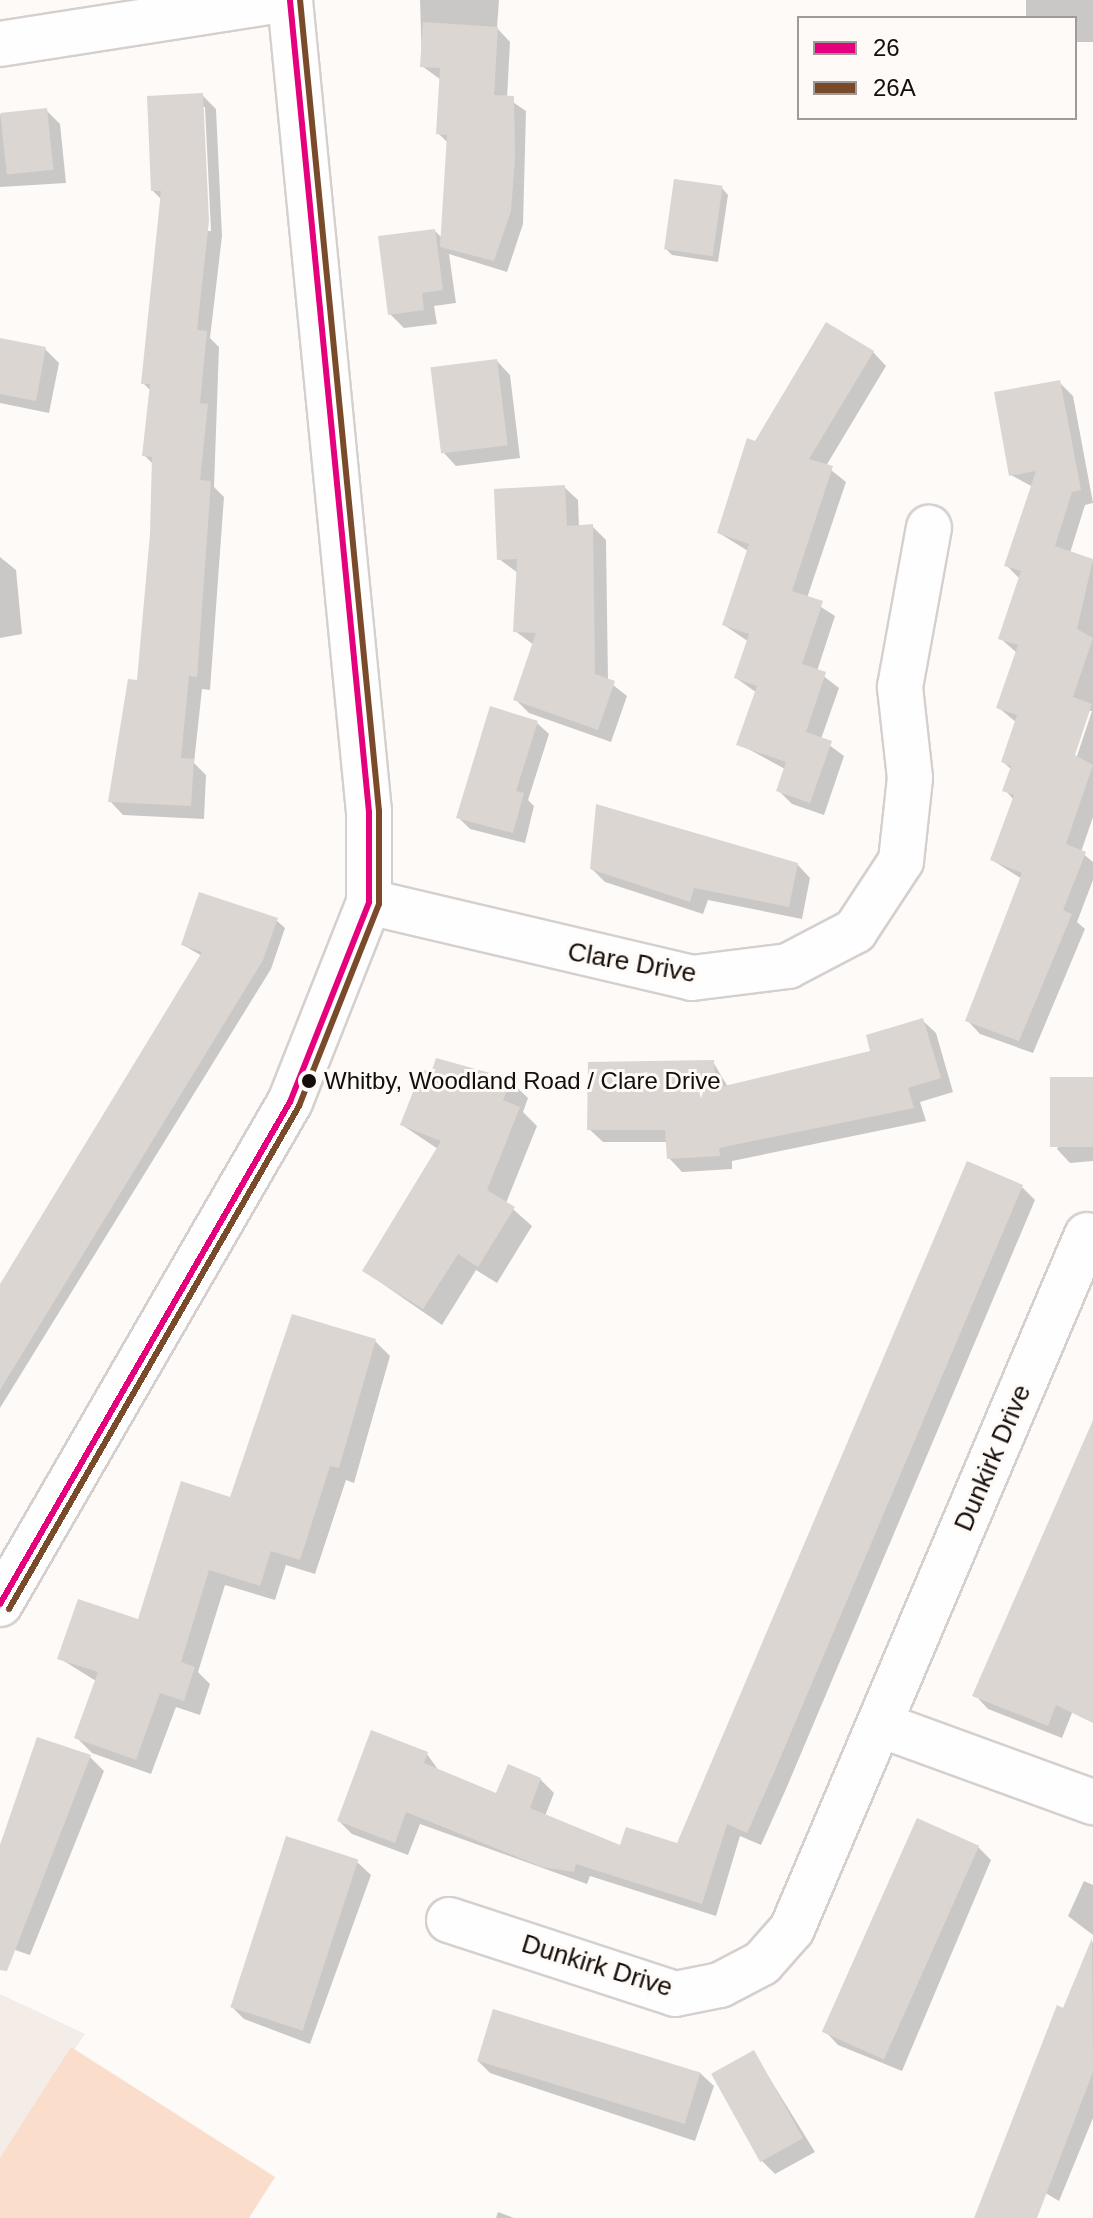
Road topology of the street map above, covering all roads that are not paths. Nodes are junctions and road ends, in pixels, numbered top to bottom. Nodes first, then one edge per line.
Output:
1 (282, 0) edge
2 (290, 0) edge
3 (0, 44) edge
4 (929, 528) dead end
5 (369, 902) junction
6 (1087, 1235) dead end
7 (0, 1604) edge
8 (881, 1725) junction
9 (1093, 1802) edge
10 (449, 1920) dead end

1 - 3 street
2 - 5 street
4 - 5 street, Clare Drive
5 - 7 street
6 - 8 street, Dunkirk Drive
8 - 9 street
8 - 10 street, Dunkirk Drive

